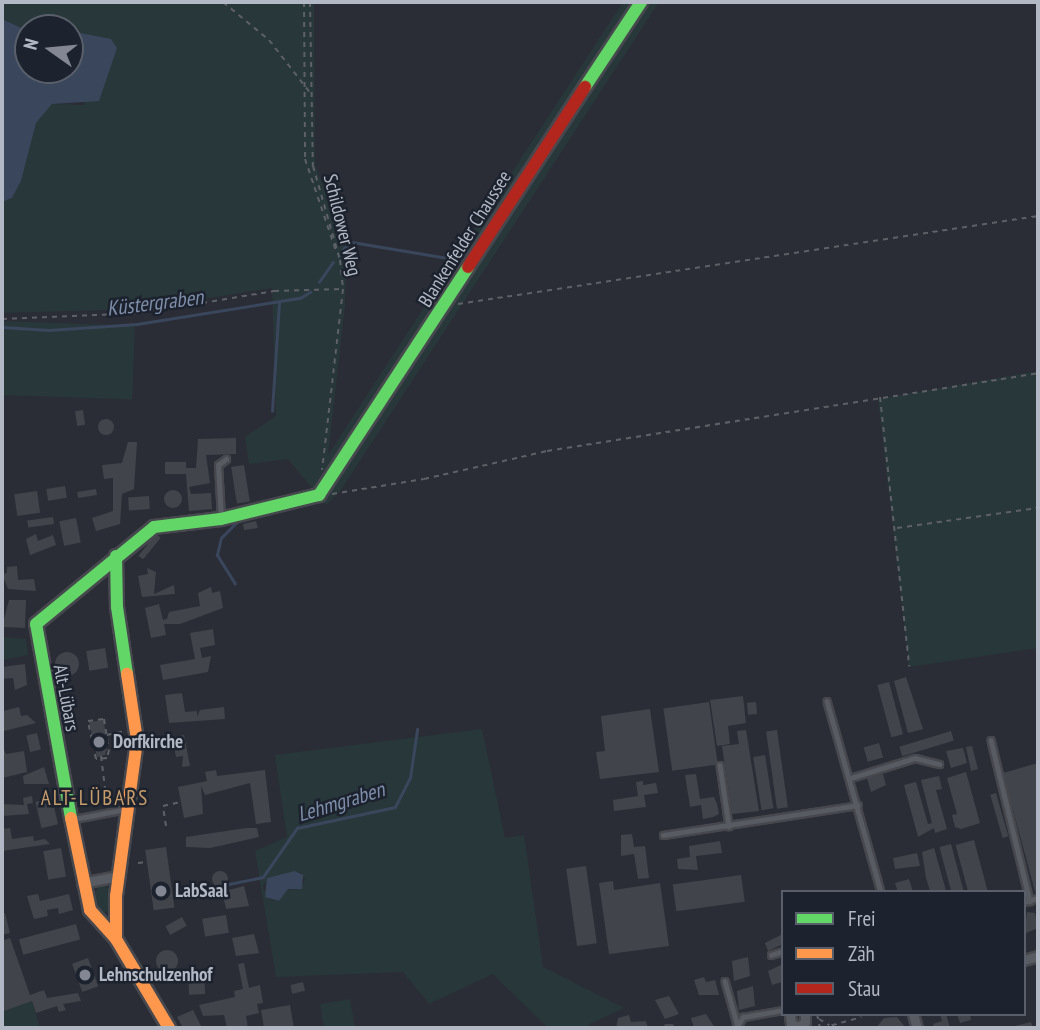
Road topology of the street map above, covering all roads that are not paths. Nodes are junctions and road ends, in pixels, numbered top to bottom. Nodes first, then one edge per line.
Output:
1 (641, 2) edge
2 (226, 459) dead end
3 (319, 495) joint
4 (221, 519) junction
5 (116, 556) junction
6 (827, 701) dead end
7 (991, 740) dead end
8 (939, 764) dead end
9 (720, 765) dead end
10 (851, 778) junction
11 (858, 805) junction
12 (128, 808) junction
13 (71, 820) junction
14 (729, 826) junction
15 (663, 835) dead end
16 (119, 876) junction
17 (82, 883) junction
18 (880, 890) edge
19 (1025, 890) edge
20 (1038, 898) edge
21 (1027, 901) edge
22 (116, 939) junction
23 (781, 952) edge
24 (771, 955) dead end
25 (725, 981) dead end
26 (781, 1010) edge
27 (805, 1016) edge
28 (736, 1026) edge
29 (793, 1027) edge
30 (169, 1028) edge

1 - 3 street, Blankenfelder Chaussee
2 - 4 lane
3 - 4 street, Alt-Lübars
4 - 5 street, Alt-Lübars
5 - 12 street
5 - 13 street, Alt-Lübars
6 - 10 lane
7 - 19 lane
8 - 10 lane
9 - 14 lane
10 - 11 lane
11 - 14 lane
11 - 18 lane
12 - 13 lane
12 - 16 street
13 - 17 street, Alt-Lübars
14 - 15 lane
16 - 17 street
16 - 22 street
17 - 22 street, Alt-Lübars
20 - 21 lane
22 - 30 street, Alt-Lübars
23 - 24 lane
25 - 28 lane
26 - 28 lane
27 - 29 street

